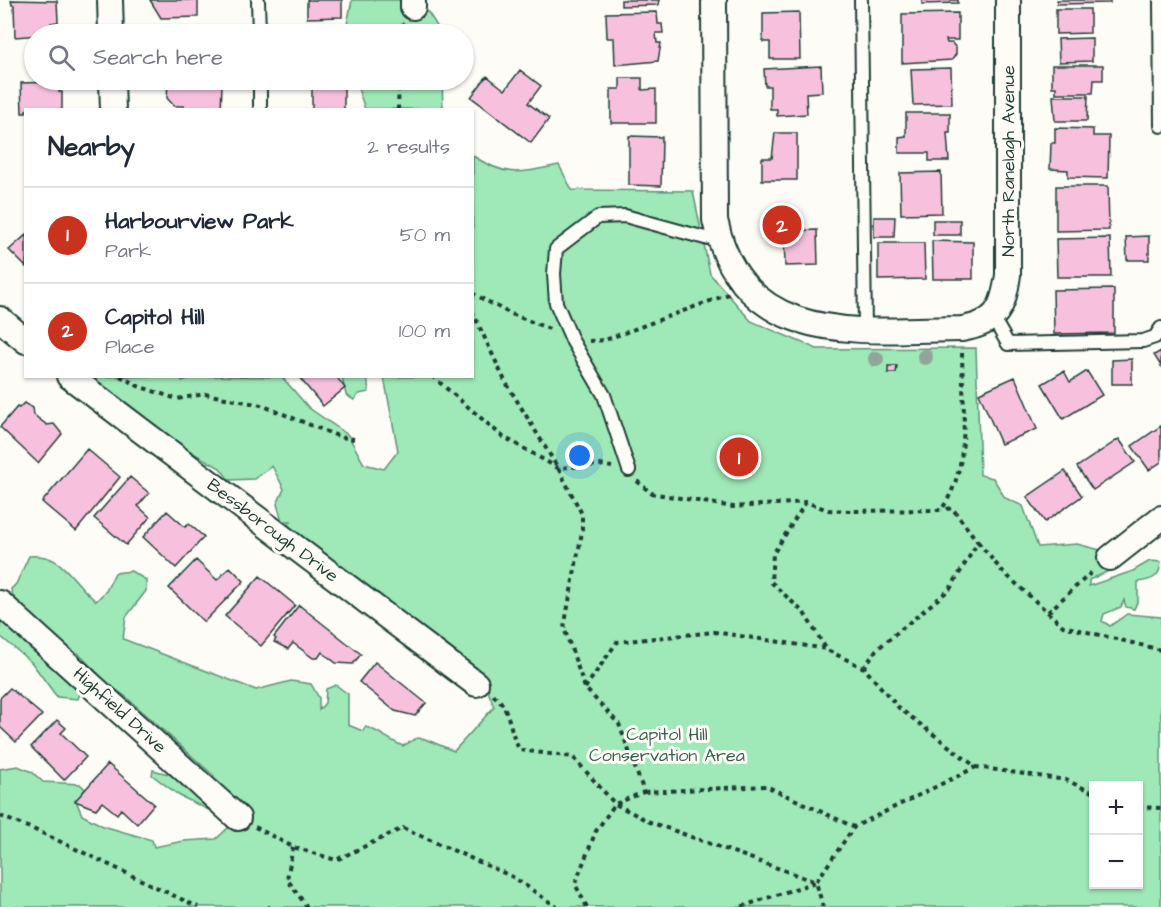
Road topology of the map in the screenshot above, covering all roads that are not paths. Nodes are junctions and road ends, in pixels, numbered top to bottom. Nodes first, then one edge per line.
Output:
1 (110, 0) edge
2 (258, 0) edge
3 (714, 0) edge
4 (861, 0) edge
5 (1008, 0) edge
6 (1160, 0) edge
7 (111, 24) edge
8 (259, 24) edge
9 (112, 90) edge
10 (260, 90) edge
11 (113, 108) edge
12 (260, 108) edge
13 (1161, 126) edge
14 (718, 234) junction
15 (993, 318) junction
16 (0, 319) edge
17 (1161, 328) edge
18 (865, 330) junction
19 (24, 339) edge
20 (72, 378) edge
21 (629, 470) road end
22 (1161, 518) edge
23 (1110, 558) road end
24 (0, 603) edge
25 (476, 684) road end
26 (238, 818) road end

1 - 7 street
2 - 8 lane
3 - 14 street
4 - 18 lane
5 - 15 street, North Ranelagh Avenue
6 - 13 lane
9 - 11 street
10 - 12 lane
14 - 18 street
14 - 21 lane
15 - 17 lane
15 - 18 street
16 - 19 street
20 - 25 street, Bessborough Drive
22 - 23 street
24 - 26 street, Highfield Drive

